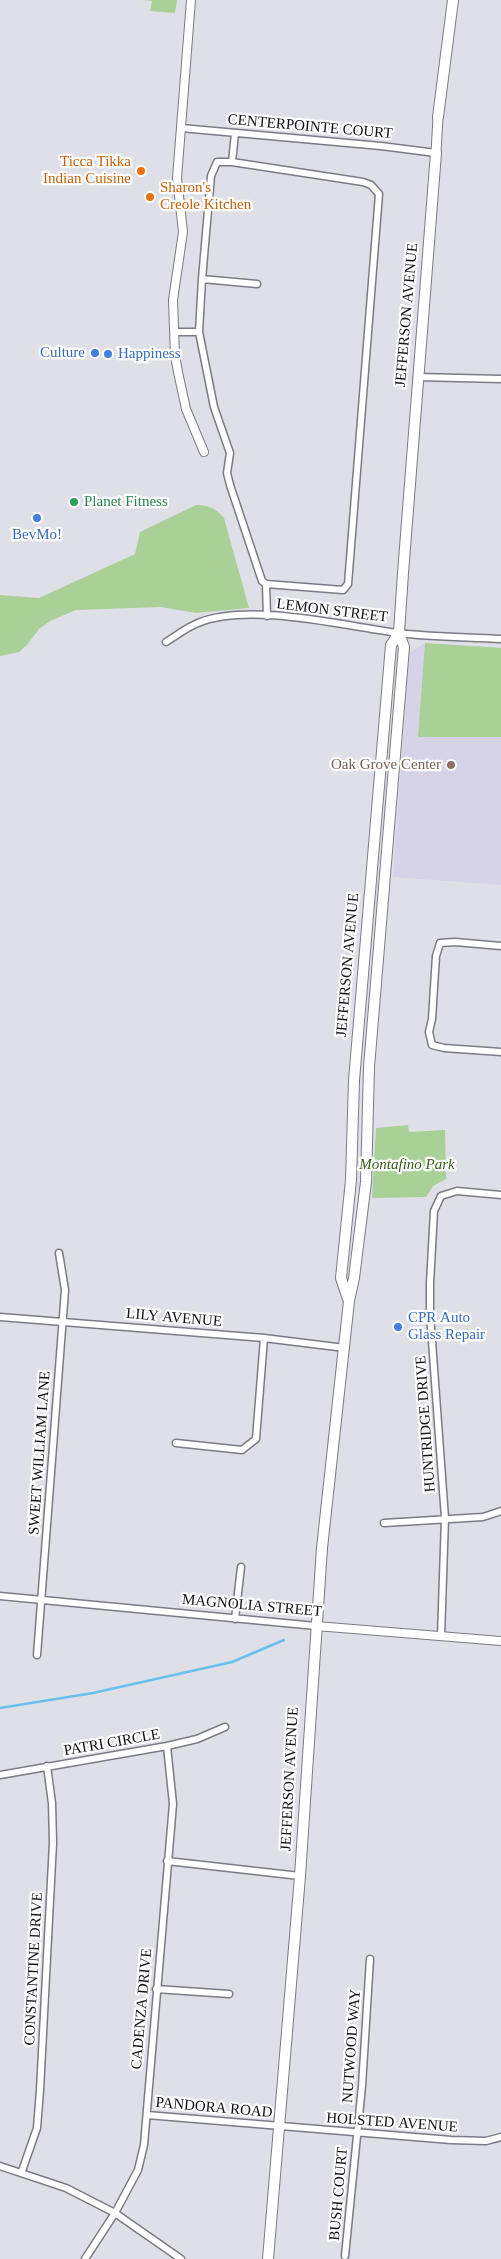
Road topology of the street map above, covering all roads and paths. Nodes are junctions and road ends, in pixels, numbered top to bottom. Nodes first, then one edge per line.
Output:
1 (192, 0) edge
2 (452, 0) edge
3 (438, 117) joint
4 (181, 128) junction
5 (236, 133) junction
6 (436, 153) junction
7 (232, 162) junction
8 (202, 279) junction
9 (257, 284) dead end
10 (174, 332) junction
11 (199, 332) junction
12 (417, 377) junction
13 (501, 379) edge
14 (204, 452) dead end
15 (266, 584) junction
16 (267, 616) junction
17 (399, 633) junction
18 (501, 639) edge
19 (166, 642) dead end
20 (365, 939) junction
21 (501, 946) edge
22 (501, 1052) edge
23 (369, 1067) junction
24 (501, 1195) edge
25 (59, 1253) dead end
26 (349, 1301) junction
27 (0, 1317) edge
28 (62, 1321) junction
29 (264, 1338) junction
30 (345, 1348) junction
31 (176, 1443) dead end
32 (501, 1511) edge
33 (445, 1518) junction
34 (384, 1523) dead end
35 (241, 1567) dead end
36 (0, 1596) edge
37 (42, 1599) junction
38 (235, 1619) junction
39 (316, 1626) junction
40 (441, 1636) junction
41 (501, 1642) edge
42 (37, 1655) dead end
43 (225, 1727) dead end
44 (166, 1746) junction
45 (47, 1766) junction
46 (0, 1775) edge
47 (167, 1861) junction
48 (300, 1876) junction
49 (370, 1959) dead end
50 (156, 1989) junction
51 (229, 1994) dead end
52 (146, 2115) junction
53 (280, 2127) junction
54 (357, 2134) junction
55 (501, 2137) edge
56 (0, 2166) edge
57 (22, 2171) junction
58 (115, 2213) junction
59 (345, 2256) dead end
60 (85, 2259) edge
61 (182, 2259) edge
62 (268, 2259) edge

1 - 4 street
2 - 3 main road, JEFFERSON AVENUE
3 - 6 main road, JEFFERSON AVENUE
4 - 5 street, CENTERPOINTE COURT
4 - 10 street
5 - 6 street, CENTERPOINTE COURT
5 - 7 street
6 - 12 main road, JEFFERSON AVENUE
7 - 8 street
7 - 15 street
8 - 9 street
8 - 11 street
10 - 11 street
10 - 14 street
11 - 15 street
12 - 13 street
12 - 17 main road, JEFFERSON AVENUE
15 - 16 street
16 - 17 street, LEMON STREET
16 - 19 street, LEMON STREET
17 - 18 street, LEMON STREET
17 - 20 main road, JEFFERSON AVENUE
17 - 23 main road, JEFFERSON AVENUE
20 - 23 main road
20 - 26 main road, JEFFERSON AVENUE
21 - 22 street
23 - 26 main road, JEFFERSON AVENUE
24 - 33 street, HUNTRIDGE DRIVE
25 - 28 street, SWEET WILLIAM LANE
26 - 30 main road, JEFFERSON AVENUE
27 - 28 street, LILY AVENUE
28 - 29 street, LILY AVENUE
28 - 37 street, SWEET WILLIAM LANE
29 - 30 street, LILY AVENUE
29 - 31 street
30 - 39 main road, JEFFERSON AVENUE
32 - 33 street
33 - 34 street
33 - 40 street, HUNTRIDGE DRIVE
35 - 38 street
36 - 37 street, MAGNOLIA STREET
37 - 38 street, MAGNOLIA STREET
37 - 42 street, SWEET WILLIAM LANE
38 - 39 street, MAGNOLIA STREET
39 - 40 street, MAGNOLIA STREET
39 - 48 main road, JEFFERSON AVENUE
40 - 41 street, MAGNOLIA STREET
43 - 44 street, PATRI CIRCLE
44 - 45 street, PATRI CIRCLE
44 - 47 street, CADENZA DRIVE
45 - 46 street, PATRI CIRCLE
45 - 57 street, CONSTANTINE DRIVE
47 - 48 street
47 - 50 street, CADENZA DRIVE
48 - 53 main road, JEFFERSON AVENUE
49 - 54 street, NUTWOOD WAY
50 - 51 street
50 - 52 street, CADENZA DRIVE
52 - 53 street, PANDORA ROAD
52 - 58 street, CADENZA DRIVE
53 - 54 street, HOLSTED AVENUE
53 - 62 main road, JEFFERSON AVENUE
54 - 55 street, HOLSTED AVENUE
54 - 59 street, BUSH COURT
56 - 57 street
57 - 58 street
58 - 60 street, CADENZA DRIVE
58 - 61 street

